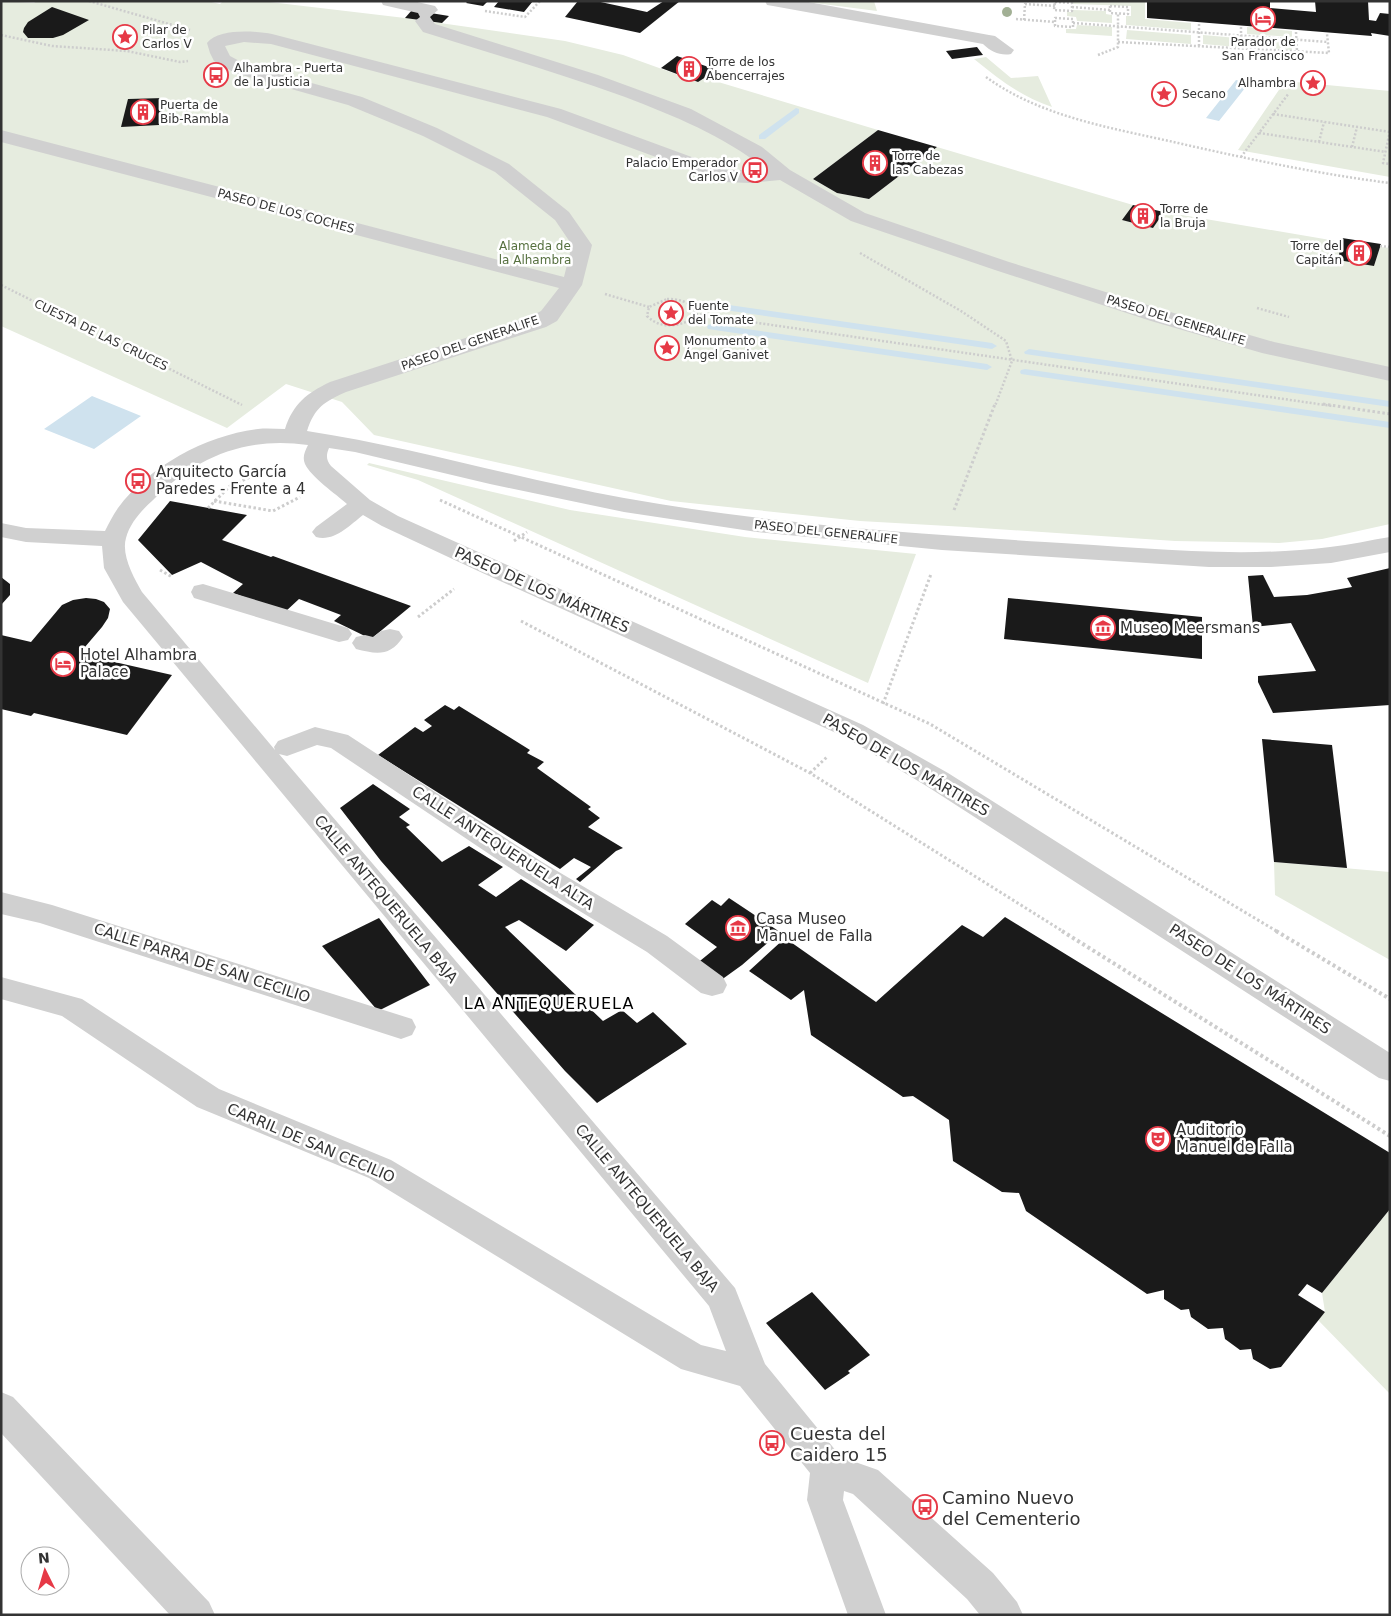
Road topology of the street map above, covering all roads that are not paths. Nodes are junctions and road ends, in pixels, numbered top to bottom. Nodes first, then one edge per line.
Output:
1 (389, 1) edge
2 (772, 1) edge
3 (1005, 50) dead end
4 (1, 136) edge
5 (783, 174) junction
6 (572, 285) junction
7 (1390, 374) edge
8 (294, 436) junction
9 (322, 439) junction
10 (362, 505) junction
11 (1, 530) edge
12 (324, 532) dead end
13 (113, 539) junction
14 (1390, 544) edge
15 (203, 592) dead end
16 (339, 634) dead end
17 (390, 637) dead end
18 (365, 643) dead end
19 (287, 747) dead end
20 (1, 903) edge
21 (712, 985) dead end
22 (1, 988) edge
23 (401, 1026) dead end
24 (1390, 1069) edge
25 (751, 1373) junction
26 (1, 1408) edge
27 (829, 1469) junction
28 (196, 1615) edge
29 (867, 1615) edge
30 (1004, 1615) edge

1 - 5 street
2 - 3 street
4 - 6 street, PASEO DE LOS COCHES
5 - 6 street, PASEO DEL GENERALIFE
5 - 7 street, PASEO DEL GENERALIFE
6 - 8 street, PASEO DEL GENERALIFE
8 - 9 street, PASEO DEL GENERALIFE
8 - 13 street
9 - 10 street, PASEO DE LOS MÁRTIRES
9 - 14 street, PASEO DEL GENERALIFE
10 - 12 street
10 - 24 street, PASEO DE LOS MÁRTIRES
11 - 13 street
13 - 25 street, CALLE ANTEQUERUELA BAJA
15 - 16 street
17 - 18 street
19 - 21 street, CALLE ANTEQUERUELA ALTA
20 - 23 street, CALLE PARRA DE SAN CECILIO
22 - 25 street, CARRIL DE SAN CECILIO
25 - 27 street, CALLE ANTEQUERUELA BAJA
26 - 28 street
27 - 29 street
27 - 30 street

